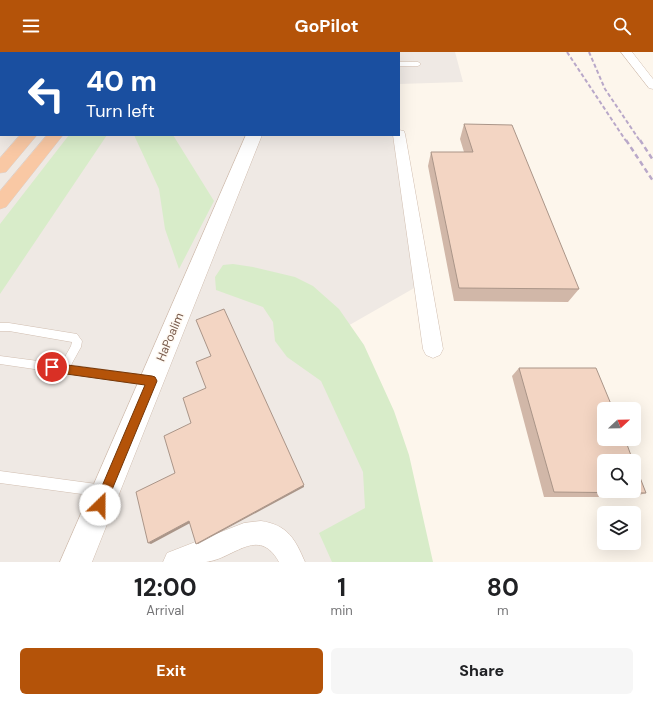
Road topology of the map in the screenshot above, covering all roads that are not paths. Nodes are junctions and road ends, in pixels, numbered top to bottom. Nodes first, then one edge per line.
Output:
1 (626, 52) edge
2 (400, 64) edge
3 (418, 64) dead end
4 (653, 86) edge
5 (28, 136) edge
6 (54, 136) edge
7 (254, 136) edge
8 (399, 136) edge
9 (0, 168) edge
10 (0, 203) edge
11 (0, 327) edge
12 (433, 349) dead end
13 (0, 360) edge
14 (64, 369) junction
15 (152, 381) junction
16 (0, 477) edge
17 (106, 491) junction
18 (290, 559) edge
19 (76, 562) edge
20 (176, 562) edge

1 - 4 street
2 - 3 lane
5 - 9 highway
6 - 10 highway
7 - 15 street, HaPoalim
8 - 12 street
11 - 14 lane
13 - 14 lane
14 - 15 lane
15 - 17 street, HaPoalim
16 - 17 lane
17 - 19 street, HaPoalim
18 - 20 street

